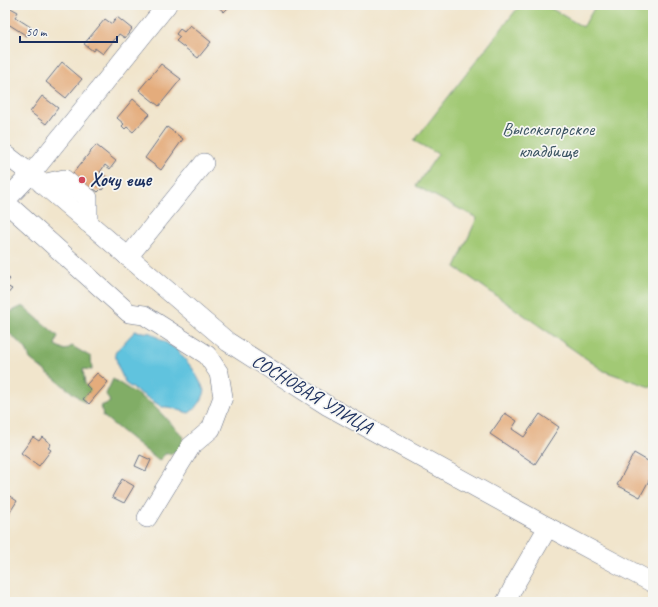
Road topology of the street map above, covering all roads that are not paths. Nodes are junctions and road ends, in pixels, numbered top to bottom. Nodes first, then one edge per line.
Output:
1 (167, 5) edge
2 (5, 154) edge
3 (204, 163) dead end
4 (36, 179) junction
5 (5, 201) edge
6 (128, 257) junction
7 (148, 518) dead end
8 (548, 527) junction
9 (653, 583) edge
10 (506, 602) edge

1 - 4 street
2 - 4 street, СОСНОВАЯ УЛИЦА
3 - 6 street
4 - 5 street
4 - 6 street, СОСНОВАЯ УЛИЦА
5 - 7 street
6 - 8 street, СОСНОВАЯ УЛИЦА
8 - 9 street, СОСНОВАЯ УЛИЦА
8 - 10 street

